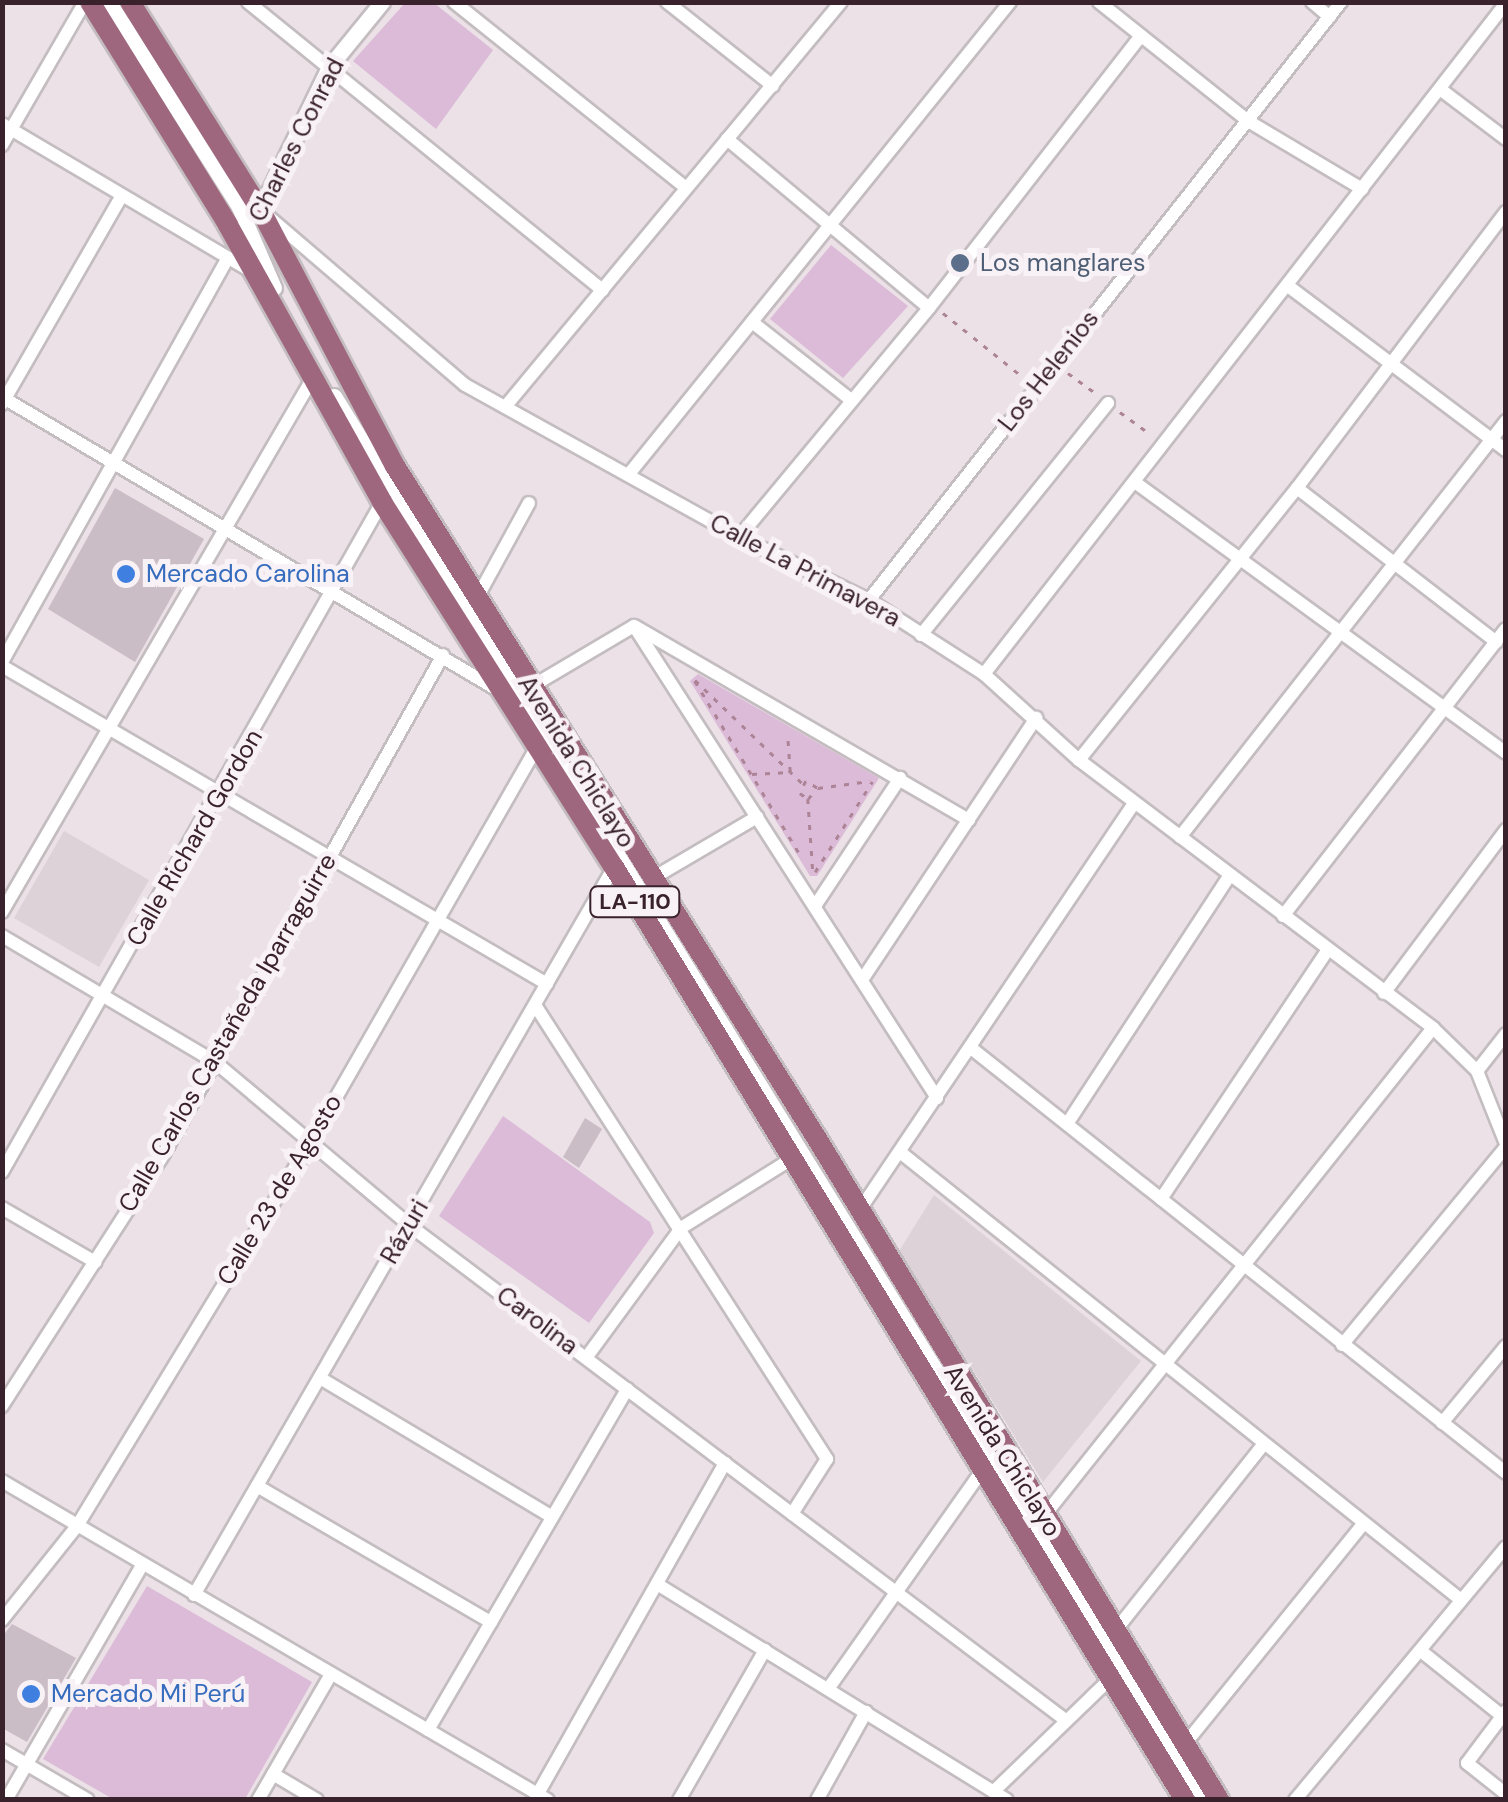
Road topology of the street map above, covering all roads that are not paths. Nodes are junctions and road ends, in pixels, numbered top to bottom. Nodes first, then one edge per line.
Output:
1 (88, 2) edge
2 (109, 2) edge
3 (130, 2) edge
4 (248, 2) edge
5 (382, 2) edge
6 (454, 2) edge
7 (667, 2) edge
8 (841, 2) edge
9 (1010, 2) edge
10 (1100, 2) edge
11 (1312, 2) edge
12 (1342, 2) edge
13 (1506, 3) edge
14 (1330, 17) junction
15 (1141, 36) junction
16 (329, 67) junction
17 (774, 86) junction
18 (1440, 89) junction
19 (1248, 121) junction
20 (7, 127) edge
21 (727, 139) junction
22 (1506, 139) edge
23 (2, 145) edge
24 (685, 187) junction
25 (1362, 190) junction
26 (121, 197) junction
27 (260, 209) junction
28 (1506, 212) edge
29 (830, 226) junction
30 (251, 232) junction
31 (226, 262) junction
32 (248, 270) junction
33 (1288, 286) junction
34 (603, 290) junction
35 (931, 306) junction
36 (752, 322) junction
37 (1393, 363) junction
38 (311, 380) junction
39 (3, 400) edge
40 (852, 400) junction
41 (1108, 403) dead end
42 (505, 407) junction
43 (1506, 421) edge
44 (1492, 440) junction
45 (1506, 450) edge
46 (114, 462) junction
47 (629, 474) junction
48 (1136, 483) junction
49 (1298, 488) junction
50 (382, 502) junction
51 (529, 504) dead end
52 (225, 524) junction
53 (739, 537) junction
54 (1241, 560) junction
55 (1396, 562) junction
56 (335, 592) junction
57 (478, 596) junction
58 (869, 600) junction
59 (634, 626) junction
60 (1506, 630) edge
61 (1341, 632) junction
62 (921, 635) junction
63 (1496, 642) junction
64 (443, 656) junction
65 (2, 664) edge
66 (984, 674) junction
67 (519, 690) junction
68 (1445, 708) junction
69 (1036, 718) junction
70 (108, 728) junction
71 (536, 746) junction
72 (1506, 752) edge
73 (1079, 760) junction
74 (900, 778) junction
75 (220, 793) junction
76 (1134, 802) junction
77 (757, 816) junction
78 (969, 820) junction
79 (1506, 830) edge
80 (1180, 837) junction
81 (328, 856) junction
82 (614, 867) junction
83 (1230, 875) junction
84 (654, 878) junction
85 (815, 906) junction
86 (2, 912) edge
87 (1283, 916) junction
88 (437, 920) junction
89 (2, 936) edge
90 (1328, 950) junction
91 (862, 980) junction
92 (547, 984) junction
93 (1384, 993) junction
94 (105, 996) junction
95 (535, 1005) junction
96 (1434, 1028) junction
97 (1506, 1034) edge
98 (970, 1048) junction
99 (214, 1062) junction
100 (1478, 1071) junction
101 (937, 1098) junction
102 (1067, 1124) junction
103 (310, 1143) junction
104 (1506, 1146) edge
105 (900, 1152) junction
106 (790, 1160) junction
107 (2, 1172) edge
108 (1161, 1199) junction
109 (2, 1208) edge
110 (859, 1211) junction
111 (409, 1226) junction
112 (681, 1228) junction
113 (94, 1262) junction
114 (1246, 1266) junction
115 (1342, 1345) junction
116 (1506, 1346) edge
117 (586, 1358) junction
118 (1164, 1364) junction
119 (320, 1378) junction
120 (627, 1389) junction
121 (2, 1406) edge
122 (1442, 1424) junction
123 (1264, 1444) junction
124 (725, 1464) junction
125 (984, 1468) junction
126 (1506, 1473) edge
127 (2, 1481) edge
128 (257, 1486) junction
129 (792, 1514) junction
130 (1044, 1516) junction
131 (552, 1517) junction
132 (1364, 1523) junction
133 (78, 1526) junction
134 (1506, 1548) edge
135 (142, 1565) junction
136 (657, 1584) junction
137 (896, 1592) junction
138 (194, 1595) junction
139 (1461, 1600) junction
140 (2, 1620) edge
141 (491, 1622) junction
142 (1115, 1631) junction
143 (765, 1650) junction
144 (1421, 1651) junction
145 (331, 1674) junction
146 (1111, 1678) junction
147 (828, 1689) junction
148 (866, 1712) junction
149 (1504, 1714) edge
150 (1064, 1720) junction
151 (428, 1730) junction
152 (1186, 1744) junction
153 (2, 1750) edge
154 (28, 1764) junction
155 (273, 1774) junction
156 (994, 1791) junction
157 (1506, 1794) edge
158 (540, 1798) edge
159 (6, 1800) edge
160 (88, 1800) edge
161 (258, 1800) edge
162 (317, 1800) edge
163 (679, 1800) edge
164 (818, 1800) edge
165 (1006, 1800) edge
166 (1185, 1800) edge
167 (1201, 1800) edge
168 (1219, 1800) edge
169 (1295, 1800) edge

1 - 20 street
1 - 32 main road, Avenida Chiclayo / LA-110
2 - 30 street, Avenida Chiclayo
3 - 27 main road, Avenida Chiclayo / LA-110
4 - 16 street
5 - 16 street, Charles Conrad
6 - 24 street
7 - 17 street
8 - 17 street
9 - 29 street
10 - 15 street
11 - 14 street
12 - 14 street, Los Helenios
13 - 18 street
14 - 19 street, Los Helenios
15 - 19 street
15 - 35 street
16 - 27 street, Charles Conrad
16 - 34 street
17 - 21 street
18 - 22 street
18 - 25 street
19 - 25 street
19 - 58 street, Los Helenios
20 - 23 street
20 - 26 street
21 - 24 street
21 - 29 street
24 - 34 street
25 - 33 street
26 - 31 street
26 - 39 street
27 - 30 street, Charles Conrad
27 - 42 street, Calle La Primavera
27 - 57 main road, Avenida Chiclayo / LA-110
28 - 37 street
29 - 35 street
29 - 36 street
30 - 67 street, Avenida Chiclayo
31 - 32 street
31 - 46 street
32 - 38 main road, Avenida Chiclayo / LA-110
33 - 37 street
33 - 48 street
34 - 42 street
35 - 40 street
36 - 40 street
36 - 47 street
37 - 44 street
37 - 49 street
38 - 50 main road, Avenida Chiclayo / LA-110
38 - 52 street
39 - 46 street
40 - 53 street
41 - 62 street
42 - 47 street, Calle La Primavera
43 - 44 street
44 - 45 street
44 - 55 street
46 - 52 street
46 - 65 street
47 - 53 street, Calle La Primavera
48 - 54 street
48 - 66 street
49 - 54 street
49 - 55 street
50 - 56 street, Calle Richard Gordon
50 - 67 main road, Avenida Chiclayo / LA-110
51 - 57 street
52 - 56 street
52 - 70 street
53 - 58 street, Calle La Primavera
54 - 61 street
54 - 73 street
55 - 61 street
55 - 63 street
56 - 64 street
56 - 75 street, Calle Richard Gordon
57 - 67 main road, Avenida Chiclayo / LA-110
58 - 62 street, Calle La Primavera
59 - 67 street
59 - 74 street
59 - 77 street
60 - 63 street
61 - 68 street
61 - 80 street
62 - 66 street, Calle La Primavera
63 - 68 street
64 - 67 street
64 - 81 street, Calle Carlos Castañeda Iparraguirre
65 - 70 street
66 - 69 street, Calle La Primavera
67 - 71 main road, Avenida Chiclayo / LA-110
67 - 84 main road, Avenida Chiclayo / LA-110
67 - 167 street, Avenida Chiclayo
68 - 72 street
68 - 87 street
69 - 73 street, Calle La Primavera
69 - 78 street
70 - 75 street
70 - 86 street
71 - 82 main road, Avenida Chiclayo / LA-110
71 - 88 street, Calle 23 de Agosto
73 - 76 street, Calle La Primavera
74 - 78 street
74 - 85 street
75 - 81 street
75 - 94 street, Calle Richard Gordon
76 - 80 street, Calle La Primavera
76 - 98 street
77 - 84 street
77 - 85 street
78 - 91 street
79 - 93 street
80 - 83 street, Calle La Primavera
81 - 88 street
81 - 99 street, Calle Carlos Castañeda Iparraguirre
82 - 92 street, Rázuri
82 - 106 main road, Avenida Chiclayo / LA-110
83 - 87 street, Calle La Primavera
83 - 102 street
84 - 110 main road, Avenida Chiclayo / LA-110
85 - 91 street
87 - 90 street, Calle La Primavera
88 - 92 street
88 - 103 street, Calle 23 de Agosto
89 - 94 street, Carolina
90 - 93 street, Calle La Primavera
90 - 108 street
91 - 101 street
92 - 95 street, Rázuri
93 - 96 street, Calle La Primavera
94 - 99 street, Carolina
94 - 107 street, Calle Richard Gordon
95 - 111 street, Rázuri
95 - 112 street
96 - 100 street, Calle La Primavera
96 - 114 street
97 - 100 street
98 - 101 street
98 - 102 street
99 - 103 street, Carolina
99 - 113 street, Calle Carlos Castañeda Iparraguirre
100 - 104 street
101 - 105 street
102 - 108 street
103 - 111 street, Carolina
103 - 133 street, Calle 23 de Agosto
104 - 115 street
105 - 110 street
105 - 118 street
106 - 112 street
106 - 125 main road, Avenida Chiclayo / LA-110
108 - 114 street
109 - 113 street
110 - 130 main road, Avenida Chiclayo / LA-110
111 - 117 street, Carolina
111 - 119 street, Rázuri
112 - 117 street
112 - 129 street
113 - 121 street, Calle Carlos Castañeda Iparraguirre
114 - 115 street
114 - 118 street
115 - 122 street
116 - 122 street
117 - 120 street, Carolina
118 - 123 street
118 - 130 street
119 - 128 street, Rázuri
119 - 131 street
120 - 124 street, Carolina
120 - 131 street
122 - 126 street
123 - 132 street
123 - 142 street
124 - 129 street, Carolina
124 - 136 street
125 - 137 street
125 - 146 main road, Avenida Chiclayo / LA-110
127 - 133 street
128 - 138 street, Rázuri
128 - 141 street
129 - 137 street, Carolina
130 - 142 main road, Avenida Chiclayo / LA-110
131 - 141 street
132 - 139 street
132 - 152 street
133 - 135 street
133 - 140 street, Calle 23 de Agosto
134 - 139 street
135 - 138 street
135 - 154 street
136 - 143 street
136 - 158 street
137 - 147 street
137 - 150 street, Carolina
138 - 145 street
139 - 144 street
141 - 151 street
142 - 152 main road, Avenida Chiclayo / LA-110
143 - 147 street
143 - 163 street
144 - 149 street
144 - 169 street
145 - 151 street
145 - 155 street
146 - 150 street
146 - 166 main road, Avenida Chiclayo / LA-110
147 - 148 street
148 - 156 street
148 - 164 street
149 - 157 street
150 - 156 street
151 - 158 street
152 - 168 main road, Avenida Chiclayo / LA-110
153 - 154 street
154 - 159 street
154 - 160 street
155 - 161 street
155 - 162 street
156 - 165 street

